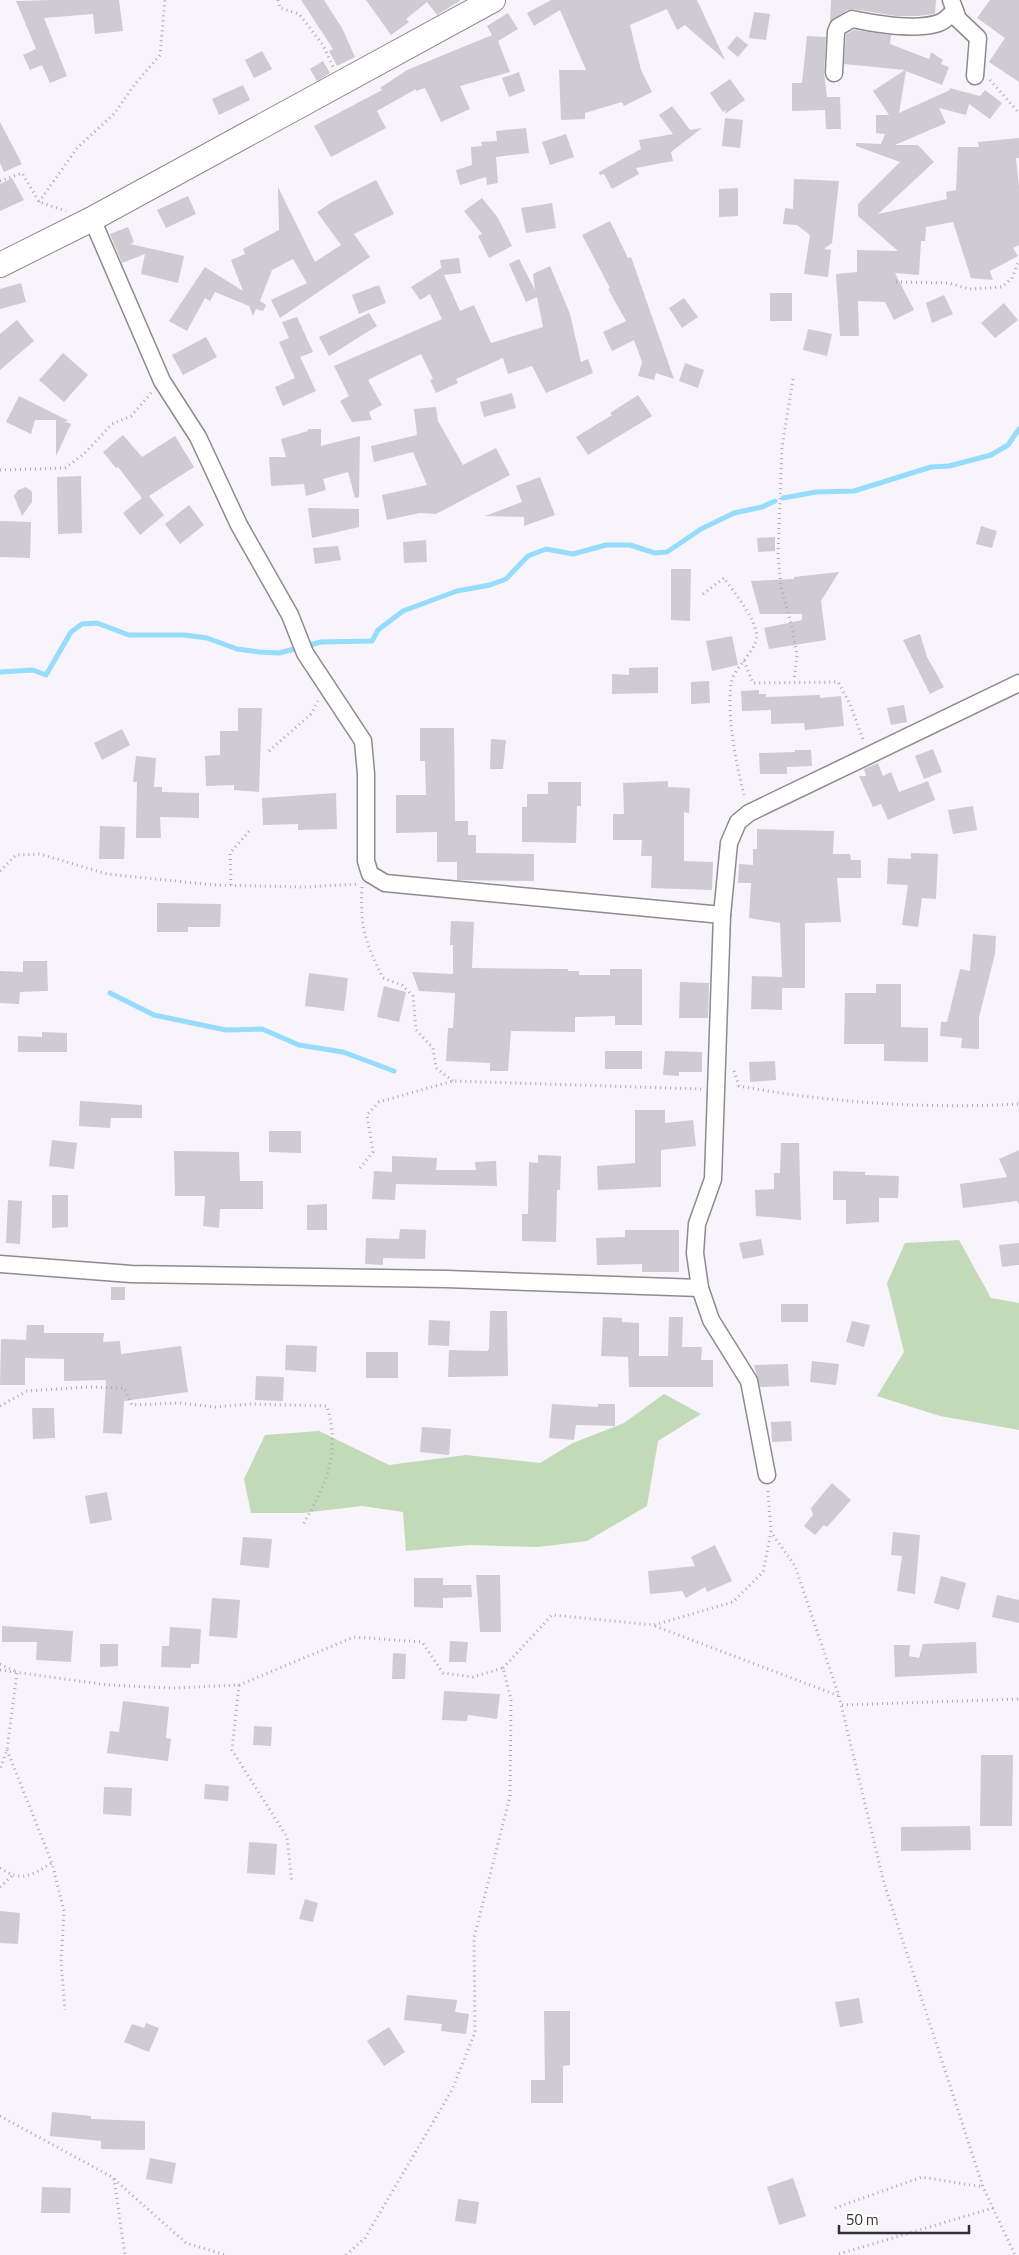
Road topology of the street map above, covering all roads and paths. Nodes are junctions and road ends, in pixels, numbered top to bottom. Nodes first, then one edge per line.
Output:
1 (164, 0) edge
2 (278, 0) edge
3 (493, 0) edge
4 (953, 5) edge
5 (834, 73) dead end
6 (975, 76) joint
7 (343, 81) junction
8 (1019, 113) edge
9 (0, 181) edge
10 (39, 202) junction
11 (92, 219) junction
12 (1019, 260) edge
13 (0, 265) edge
14 (896, 282) dead end
15 (792, 379) dead end
16 (162, 381) junction
17 (0, 470) edge
18 (703, 594) dead end
19 (744, 661) junction
20 (321, 679) junction
21 (794, 681) junction
22 (1019, 683) edge
23 (269, 751) dead end
24 (868, 755) junction
25 (749, 813) junction
26 (251, 829) dead end
27 (0, 871) edge
28 (385, 883) junction
29 (362, 884) junction
30 (232, 885) junction
31 (722, 915) junction
32 (717, 1068) junction
33 (453, 1081) junction
34 (717, 1089) junction
35 (1019, 1104) edge
36 (360, 1168) dead end
37 (0, 1264) edge
38 (700, 1288) junction
39 (0, 1406) edge
40 (766, 1475) joint
41 (303, 1525) dead end
42 (771, 1532) junction
43 (654, 1626) junction
44 (0, 1664) edge
45 (503, 1668) junction
46 (0, 1670) edge
47 (17, 1672) junction
48 (240, 1685) junction
49 (839, 1696) junction
50 (1019, 1699) edge
51 (842, 1706) junction
52 (7, 1750) junction
53 (0, 1769) edge
54 (52, 1863) junction
55 (0, 1868) edge
56 (12, 1876) junction
57 (292, 1883) dead end
58 (0, 1887) edge
59 (65, 2010) dead end
60 (0, 2116) edge
61 (114, 2178) junction
62 (983, 2187) junction
63 (835, 2208) dead end
64 (993, 2208) junction
65 (839, 2254) edge
66 (125, 2255) edge
67 (226, 2255) edge
68 (346, 2255) edge
69 (1015, 2255) edge

1 - 10 path
2 - 7 path
3 - 7 main road
4 - 5 street
4 - 6 street
6 - 8 path
7 - 11 main road
9 - 10 path
10 - 11 path
11 - 13 main road
11 - 16 street
12 - 14 path
15 - 21 path
16 - 17 path
16 - 20 street
18 - 19 path
19 - 21 path
19 - 25 path
20 - 23 path
20 - 28 street
21 - 24 path
22 - 24 street
24 - 25 street
25 - 31 street
26 - 30 path
27 - 30 path
28 - 29 path
28 - 31 street
29 - 30 path
29 - 33 path
31 - 32 street
32 - 34 street
32 - 35 path
33 - 34 path
33 - 36 path
34 - 38 street
37 - 38 street
38 - 40 street
39 - 41 path
40 - 42 path
42 - 43 path
42 - 49 path
43 - 45 path
43 - 49 path
44 - 47 path
45 - 48 path
45 - 68 path
46 - 47 path
47 - 48 path
47 - 52 path
48 - 57 path
49 - 51 path
50 - 51 path
51 - 62 path
52 - 53 path
52 - 54 path
54 - 56 path
54 - 59 path
55 - 56 path
56 - 58 path
60 - 61 path
61 - 66 path
61 - 67 path
62 - 63 path
62 - 64 path
64 - 65 path
64 - 69 path

